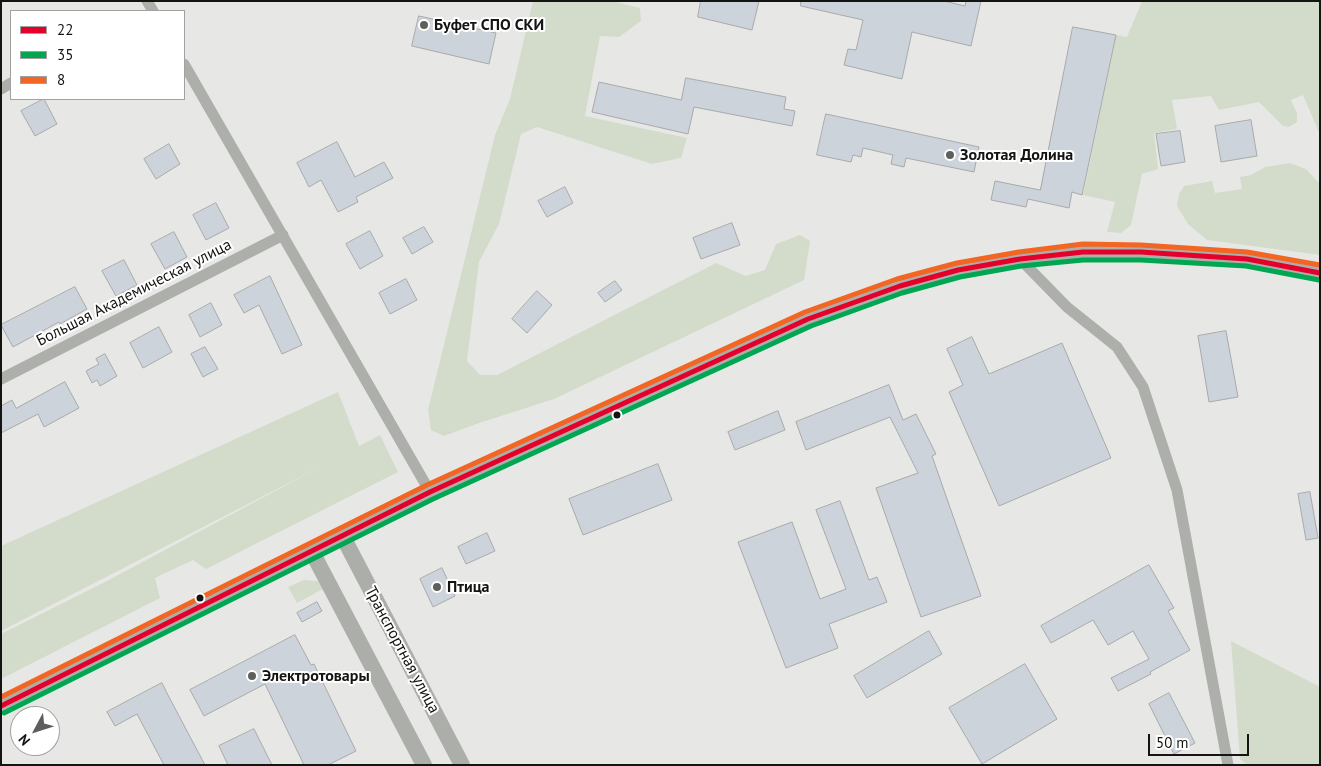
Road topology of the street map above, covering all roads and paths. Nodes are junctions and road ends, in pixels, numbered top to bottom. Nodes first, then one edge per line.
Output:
1 (185, 66) edge
2 (282, 235) junction
3 (1020, 259) junction
4 (1320, 273) edge
5 (1, 379) edge
6 (430, 492) junction
7 (342, 535) junction
8 (311, 550) junction
9 (1, 706) edge
10 (424, 765) edge
11 (462, 765) edge
12 (1228, 765) edge

1 - 2 street
2 - 5 street, Большая Академическая улица
2 - 6 street
3 - 4 main road
3 - 6 main road
3 - 12 street
6 - 7 main road
7 - 8 main road
7 - 11 main road, Транспортная улица
8 - 9 main road
8 - 10 main road, Транспортная улица

